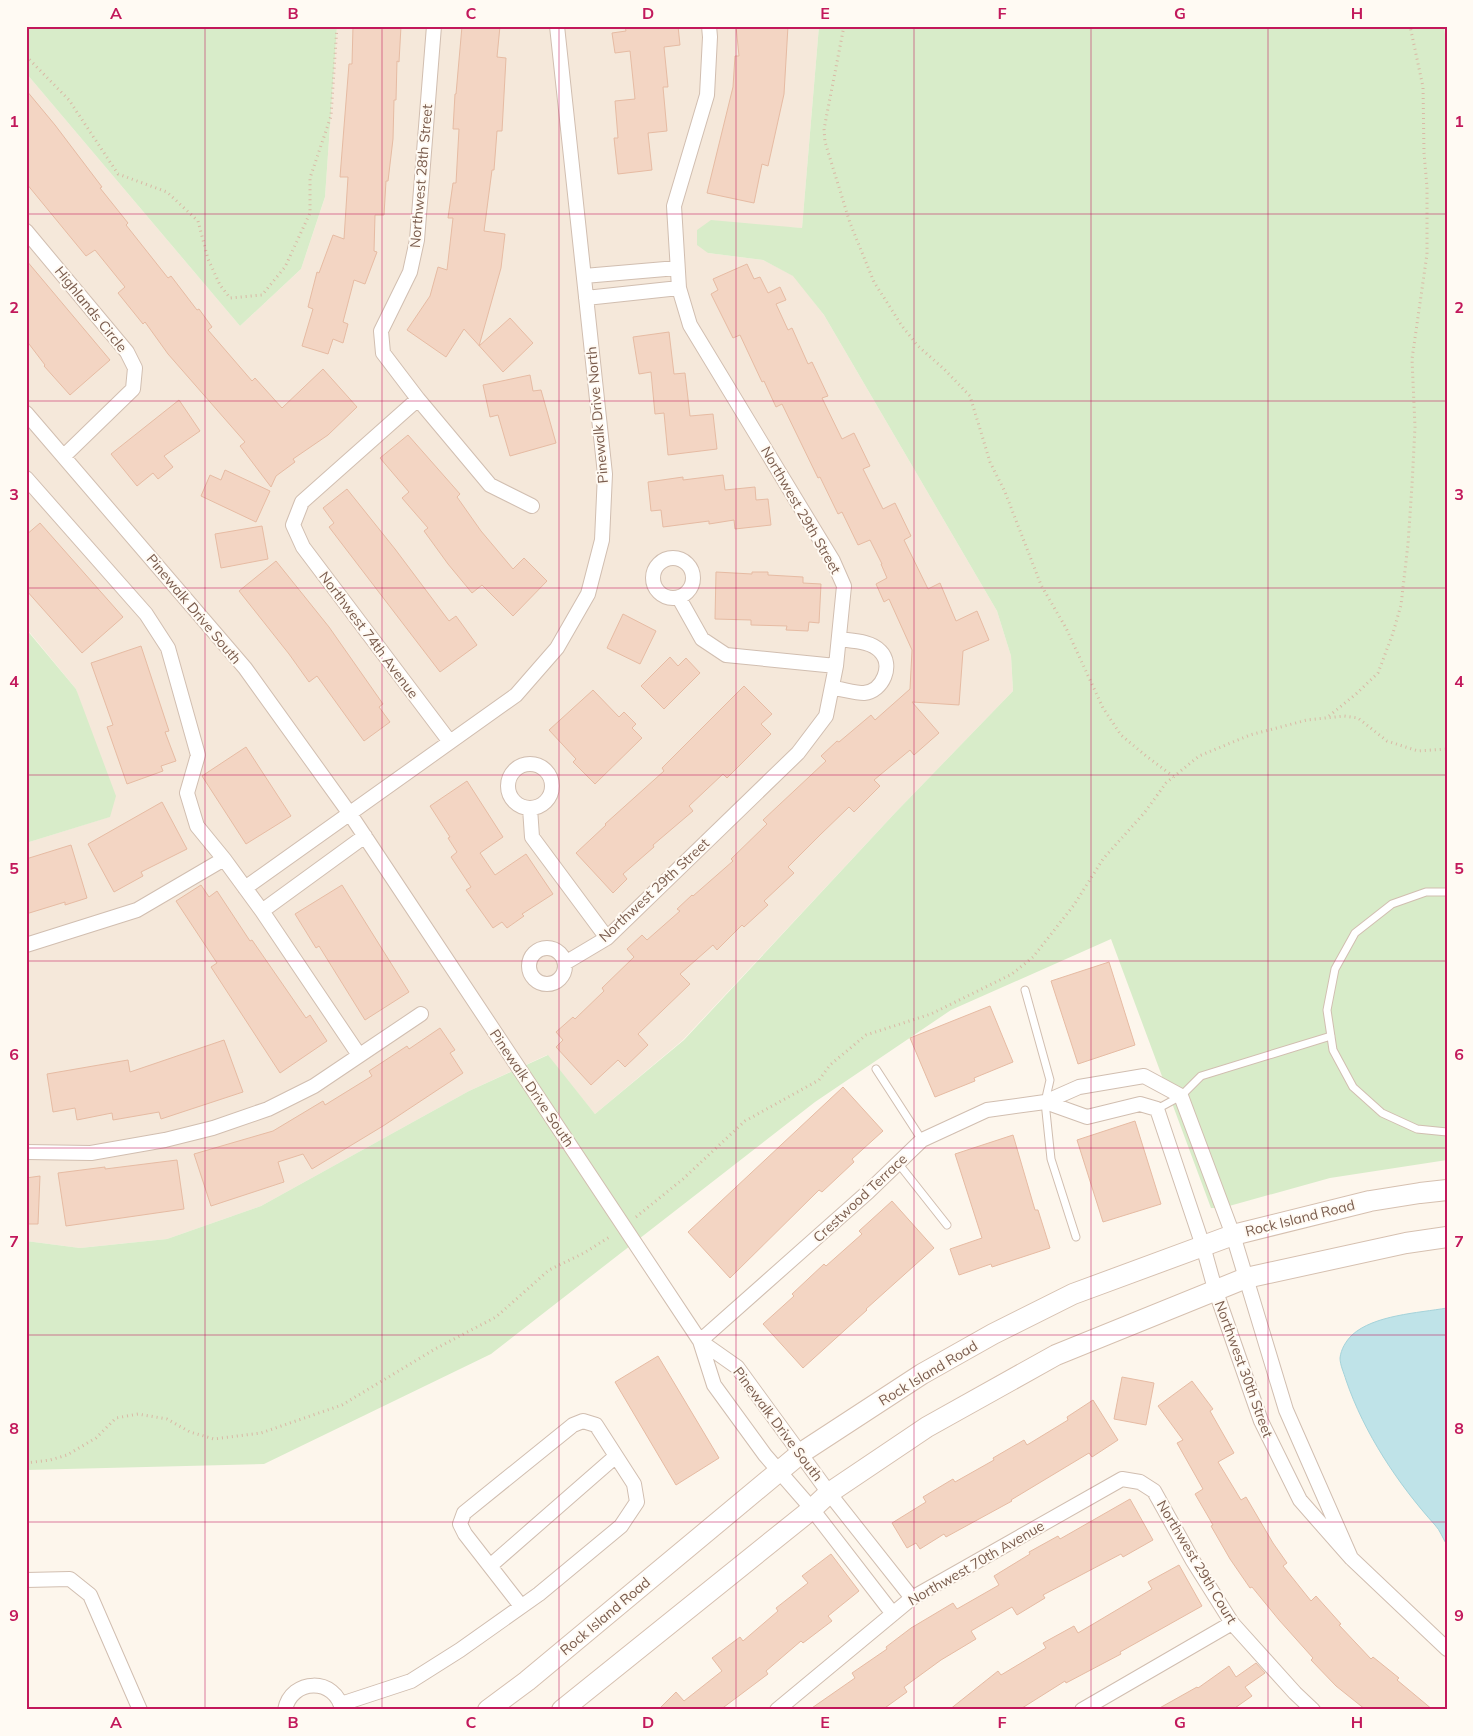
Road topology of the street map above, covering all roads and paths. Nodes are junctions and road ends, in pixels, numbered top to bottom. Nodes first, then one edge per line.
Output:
1 (337, 26) edge
2 (434, 26) edge
3 (557, 26) edge
4 (709, 26) edge
5 (844, 26) edge
6 (1410, 26) edge
7 (26, 56) edge
8 (26, 231) edge
9 (677, 268) junction
10 (584, 276) junction
11 (679, 288) junction
12 (586, 298) junction
13 (418, 399) junction
14 (26, 413) edge
15 (64, 456) junction
16 (26, 478) edge
17 (532, 506) dead end
18 (679, 598) dead end
19 (840, 639) junction
20 (836, 666) junction
21 (833, 688) junction
22 (1327, 718) junction
23 (450, 742) junction
24 (1447, 749) edge
25 (1174, 777) junction
26 (530, 808) dead end
27 (350, 814) junction
28 (365, 836) junction
29 (224, 859) junction
30 (246, 888) junction
31 (1447, 892) edge
32 (262, 911) junction
33 (607, 938) junction
34 (26, 945) edge
35 (565, 963) dead end
36 (1025, 990) dead end
37 (421, 1014) dead end
38 (1331, 1036) junction
39 (359, 1055) junction
40 (876, 1069) dead end
41 (1181, 1096) junction
42 (1045, 1102) junction
43 (1157, 1110) junction
44 (1447, 1132) edge
45 (922, 1140) junction
46 (26, 1152) edge
47 (898, 1163) junction
48 (1447, 1190) edge
49 (947, 1225) dead end
50 (624, 1226) junction
51 (1233, 1235) junction
52 (1076, 1237) dead end
53 (1447, 1237) edge
54 (1203, 1246) junction
55 (1246, 1278) junction
56 (1215, 1290) junction
57 (700, 1340) junction
58 (801, 1453) junction
59 (616, 1456) junction
60 (26, 1463) edge
61 (779, 1472) junction
62 (1140, 1482) joint
63 (829, 1493) junction
64 (812, 1509) junction
65 (1351, 1558) junction
66 (490, 1566) junction
67 (26, 1580) edge
68 (912, 1598) junction
69 (521, 1606) junction
70 (893, 1614) junction
71 (1232, 1623) junction
72 (1447, 1649) edge
73 (342, 1707) edge
74 (140, 1710) edge
75 (285, 1710) edge
76 (488, 1710) edge
77 (562, 1710) edge
78 (777, 1710) edge
79 (1082, 1710) edge
80 (1313, 1710) edge

1 - 7 path
2 - 13 street, Northwest 28th Street
3 - 10 street, Pinewalk Drive North
4 - 9 street, Northwest 29th Street
5 - 25 path
6 - 22 path
8 - 15 street, Highlands Circle
9 - 10 street
9 - 11 street, Northwest 29th Street
10 - 12 street, Pinewalk Drive North
11 - 12 street
11 - 19 street, Northwest 29th Street
12 - 23 street, Pinewalk Drive North
13 - 17 street, Northwest 28th Street
13 - 23 street, Northwest 74th Avenue
14 - 15 street, Pinewalk Drive South
15 - 27 street, Pinewalk Drive South
16 - 29 street
18 - 20 street
19 - 20 street, Northwest 29th Street
19 - 21 street
20 - 21 street, Northwest 29th Street
21 - 33 street, Northwest 29th Street
22 - 24 path
22 - 25 path
23 - 27 street, Pinewalk Drive North
25 - 50 path
26 - 33 street
27 - 28 street, Pinewalk Drive South
27 - 30 street
28 - 32 street
28 - 50 street, Pinewalk Drive South
29 - 30 street
29 - 34 street
30 - 32 street
31 - 38 lane
32 - 39 street
33 - 35 street, Northwest 29th Street
36 - 42 lane
37 - 39 street
38 - 41 lane
38 - 44 lane
39 - 46 street
40 - 45 lane
41 - 42 street, Crestwood Terrace
41 - 43 lane
41 - 51 street
42 - 43 street, Crestwood Terrace
42 - 45 street, Crestwood Terrace
42 - 52 lane
43 - 54 street
45 - 47 street, Crestwood Terrace
47 - 49 lane
47 - 57 street, Crestwood Terrace
48 - 51 main road, Rock Island Road
50 - 57 street, Pinewalk Drive South
50 - 60 path
51 - 54 main road, Rock Island Road
51 - 55 street, Northwest 30th Street
53 - 55 main road
54 - 56 street, Northwest 30th Street
54 - 58 main road, Rock Island Road
55 - 56 main road
55 - 65 street, Northwest 30th Street
56 - 63 main road
56 - 65 street, Northwest 30th Street
57 - 58 street, Pinewalk Drive South
57 - 61 street, Pinewalk Drive South
58 - 61 main road, Rock Island Road
58 - 63 street, Pinewalk Drive South
59 - 66 street
59 - 66 street
59 - 69 street
61 - 64 street, Pinewalk Drive South
61 - 76 main road, Rock Island Road
62 - 68 street, Northwest 70th Avenue
62 - 71 street, Northwest 29th Court
63 - 64 main road
63 - 68 street, Pinewalk Drive South
64 - 70 street, Pinewalk Drive South
64 - 77 main road
65 - 72 street, Northwest 30th Street
66 - 69 street
67 - 74 street
68 - 70 street, Northwest 70th Avenue
69 - 73 street
70 - 78 street, Northwest 70th Avenue
71 - 79 street
71 - 80 street, Northwest 29th Court
73 - 75 street

